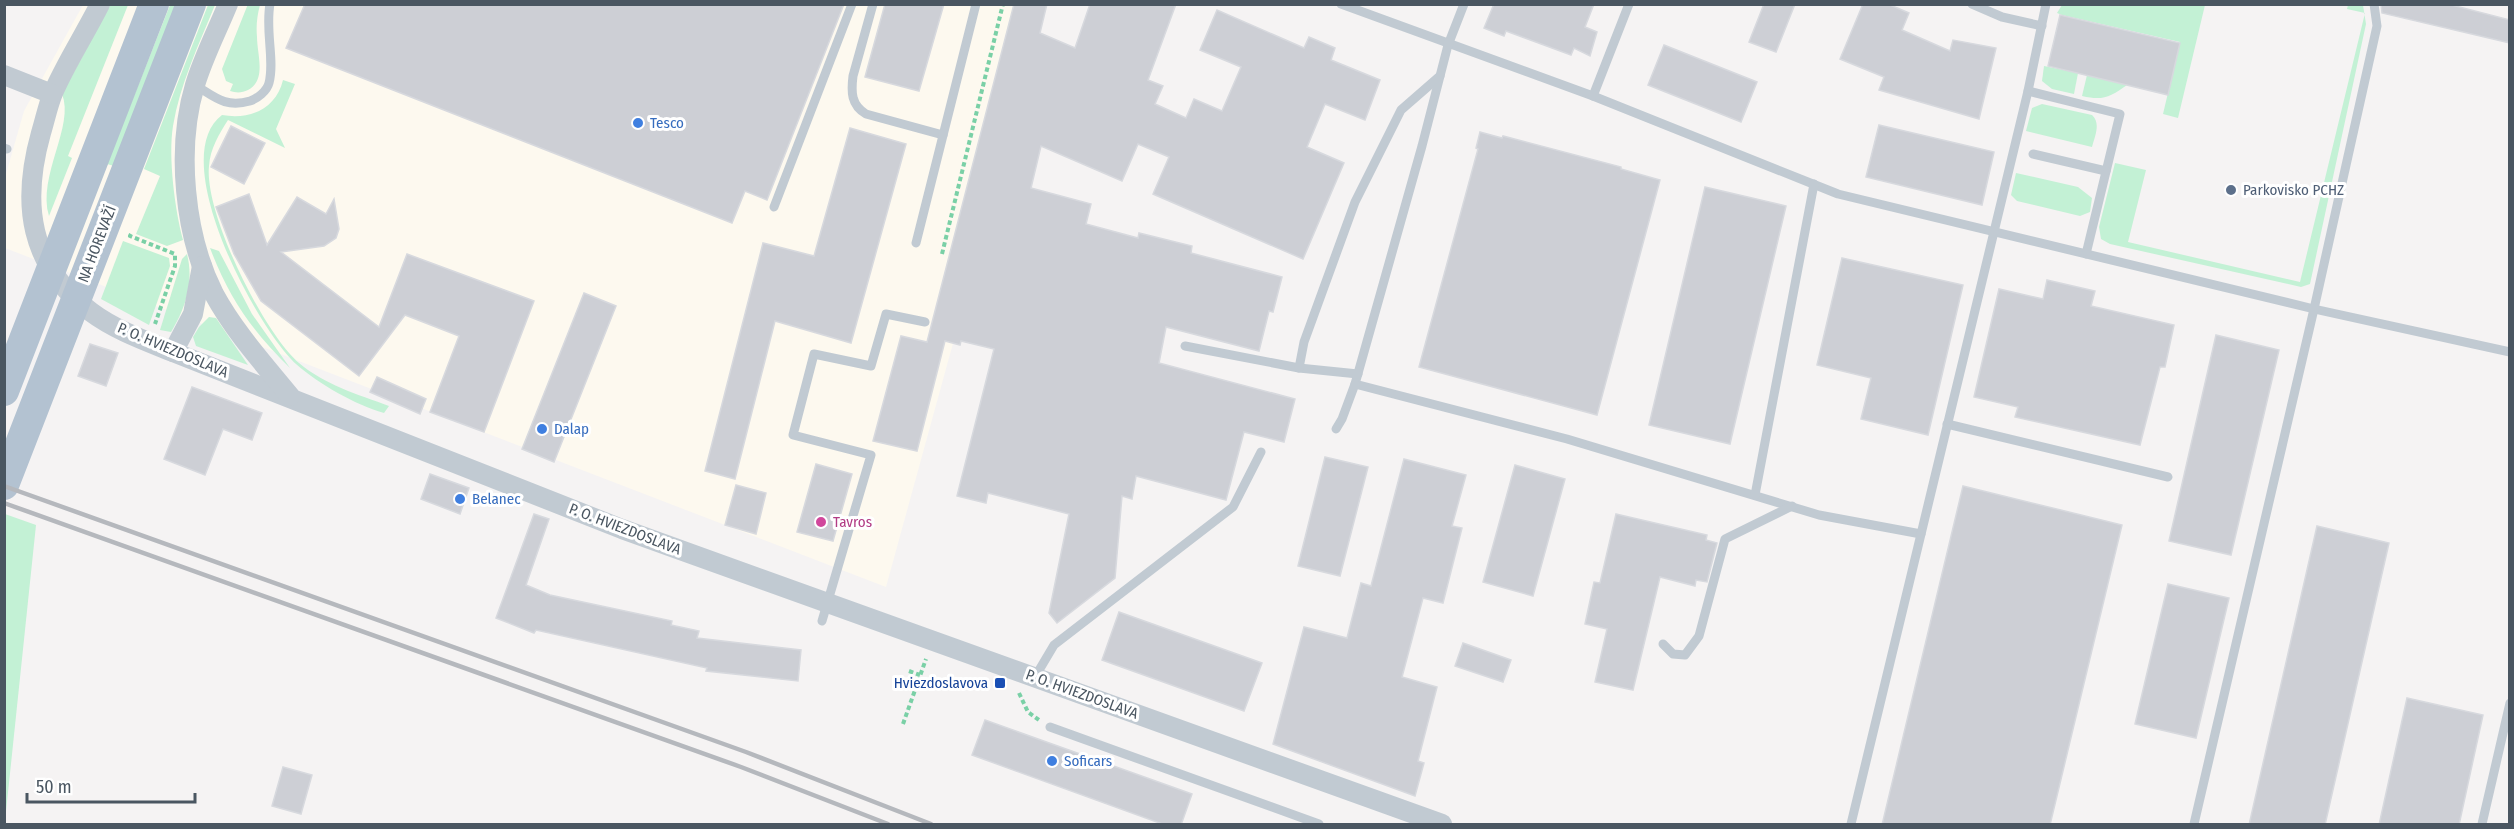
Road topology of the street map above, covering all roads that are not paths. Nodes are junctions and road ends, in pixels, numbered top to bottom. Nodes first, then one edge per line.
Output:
1 (100, 4) edge
2 (154, 4) edge
3 (191, 4) edge
4 (228, 4) edge
5 (270, 4) edge
6 (852, 4) edge
7 (873, 4) edge
8 (976, 4) edge
9 (1341, 4) edge
10 (1464, 4) edge
11 (1629, 4) edge
12 (1972, 4) edge
13 (2046, 4) edge
14 (2374, 4) edge
15 (2042, 26) junction
16 (1448, 45) junction
17 (4, 75) edge
18 (1440, 76) junction
19 (195, 85) junction
20 (2028, 91) junction
21 (52, 94) junction
22 (1593, 96) junction
23 (943, 135) junction
24 (2033, 154) dead end
25 (2106, 171) junction
26 (1814, 184) junction
27 (774, 207) dead end
28 (1993, 232) junction
29 (916, 243) dead end
30 (2086, 254) junction
31 (202, 266) junction
32 (2314, 309) junction
33 (925, 322) dead end
34 (1185, 346) dead end
35 (173, 352) junction
36 (2510, 352) edge
37 (1299, 368) junction
38 (1358, 374) junction
39 (1355, 384) junction
40 (4, 391) edge
41 (292, 398) junction
42 (1947, 424) junction
43 (1336, 429) dead end
44 (1261, 452) dead end
45 (2168, 477) dead end
46 (4, 485) edge
47 (1755, 495) junction
48 (1792, 506) junction
49 (1921, 534) junction
50 (825, 612) junction
51 (1663, 644) dead end
52 (1029, 675) junction
53 (2510, 704) edge
54 (1050, 727) road end
55 (1319, 825) edge
56 (1442, 825) edge
57 (1851, 825) edge
58 (2194, 825) edge
59 (2482, 825) edge

1 - 21 street
2 - 40 main road
3 - 46 main road, NA HOREVAŽÍ
4 - 19 street
5 - 19 lane
6 - 27 lane
7 - 23 lane
8 - 23 lane
9 - 16 lane
10 - 16 lane
11 - 22 lane
12 - 15 lane
13 - 15 lane
14 - 32 lane
15 - 20 lane
16 - 18 lane
16 - 22 lane
17 - 21 street
18 - 37 lane
18 - 38 lane
19 - 31 street
20 - 25 lane
20 - 28 lane
21 - 35 street, P. O. HVIEZDOSLAVA
22 - 26 lane
23 - 29 lane
24 - 25 lane
25 - 30 lane
26 - 28 lane
26 - 47 lane
28 - 30 lane
28 - 42 lane
30 - 32 lane
31 - 35 street
31 - 41 street
32 - 36 lane
32 - 58 lane
33 - 50 lane
34 - 37 lane
35 - 41 street, P. O. HVIEZDOSLAVA
37 - 38 lane
38 - 39 lane
39 - 43 lane
39 - 47 lane
41 - 50 street, P. O. HVIEZDOSLAVA
42 - 45 lane
42 - 49 lane
44 - 52 lane
47 - 48 lane
48 - 49 lane
48 - 51 lane
49 - 57 lane
50 - 52 street, P. O. HVIEZDOSLAVA
52 - 56 street, P. O. HVIEZDOSLAVA
53 - 59 lane
54 - 55 lane

